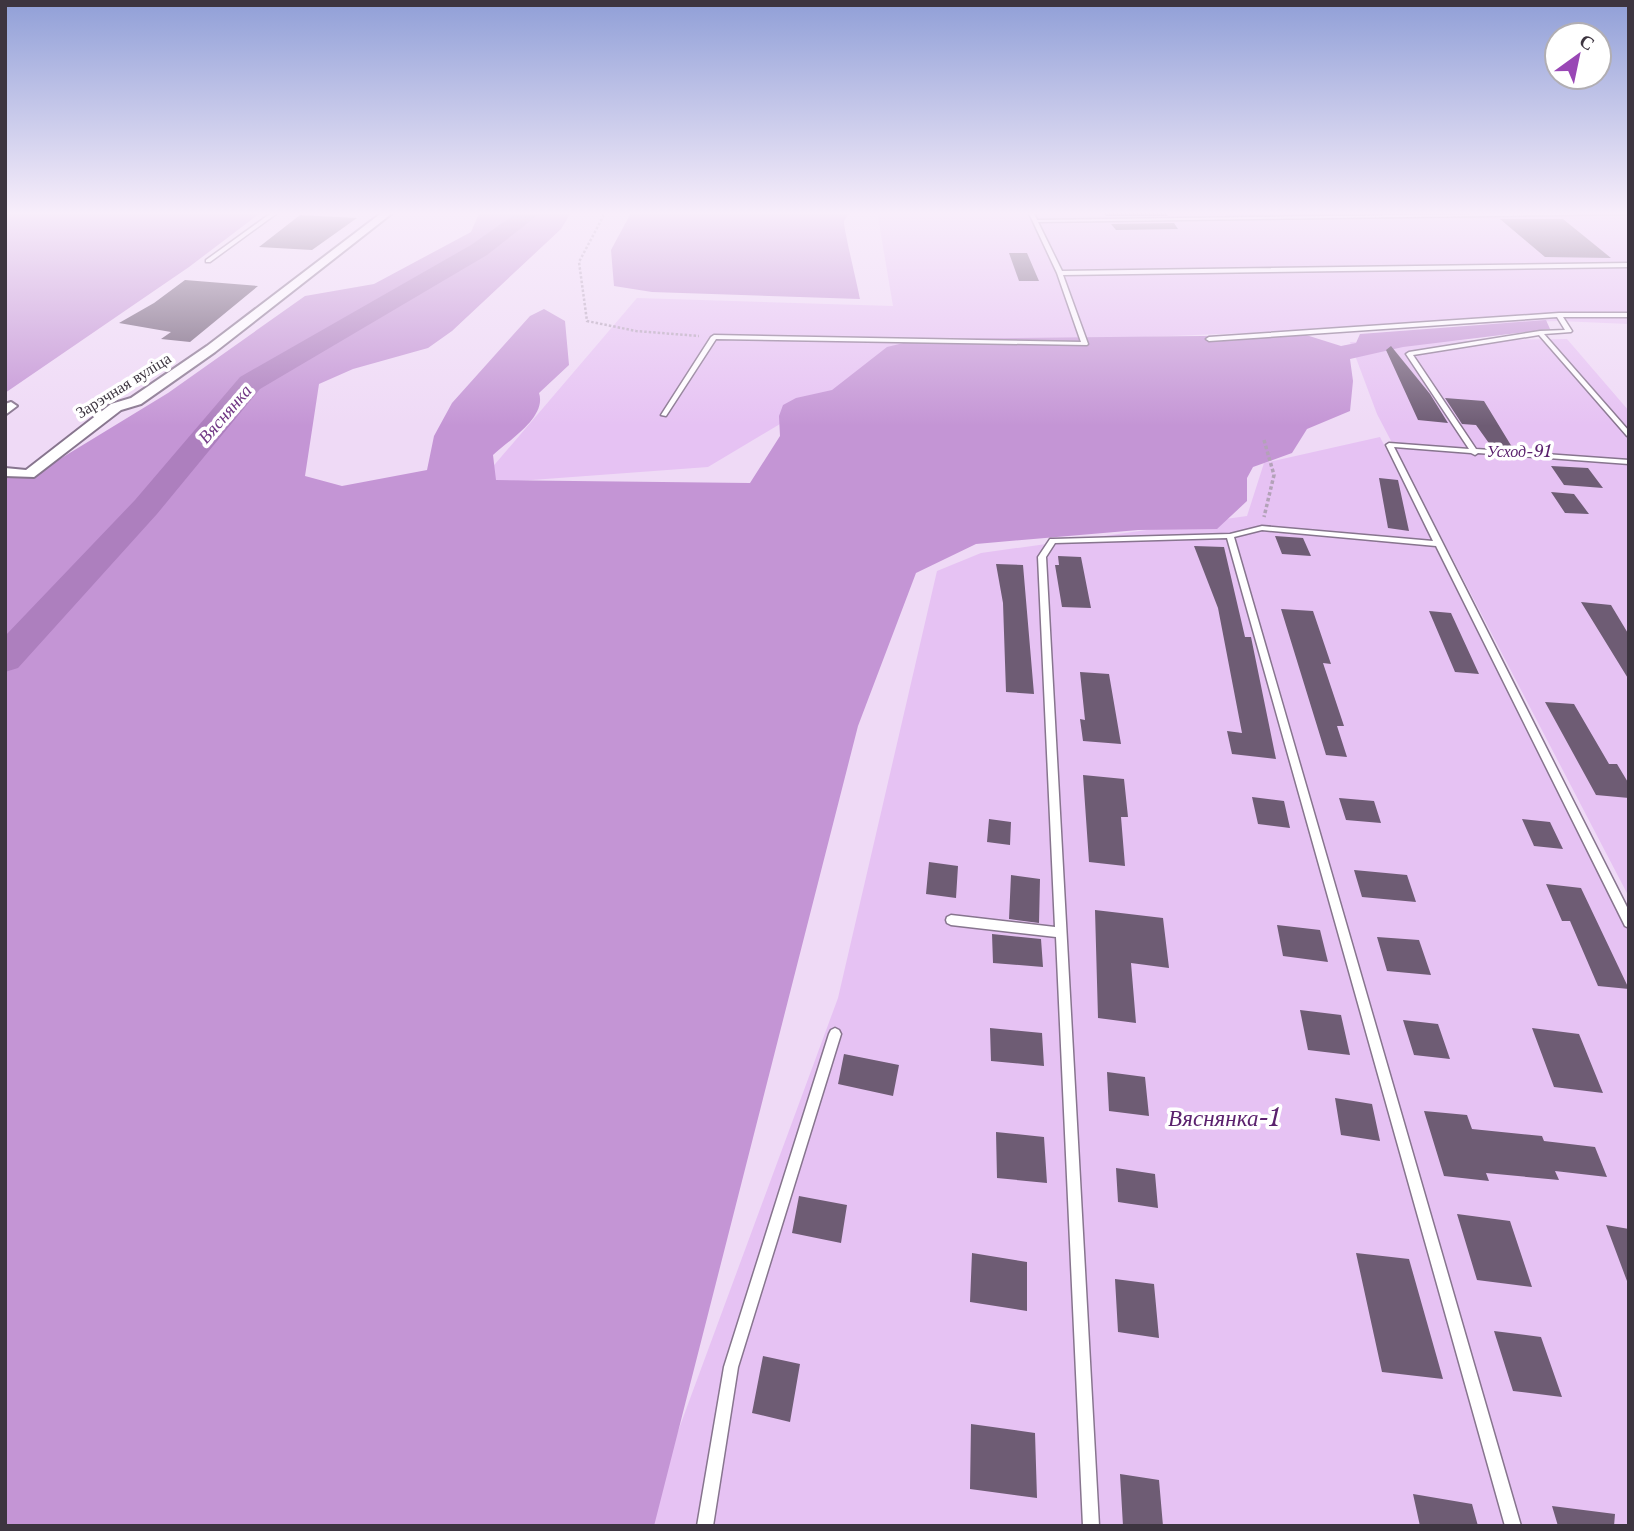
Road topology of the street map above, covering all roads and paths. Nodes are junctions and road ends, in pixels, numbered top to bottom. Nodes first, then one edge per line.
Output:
1 (297, 282) edge
2 (582, 282) edge
3 (1063, 282) edge
4 (1559, 315) junction
5 (1629, 315) edge
6 (1540, 333) junction
7 (713, 337) junction
8 (1209, 339) dead end
9 (664, 415) dead end
10 (1629, 435) edge
11 (1264, 440) dead end
12 (1475, 453) junction
13 (1629, 462) edge
14 (5, 472) edge
15 (1262, 528) junction
16 (1230, 537) junction
17 (1438, 544) junction
18 (951, 920) dead end
19 (1629, 923) edge
20 (1061, 933) junction
21 (835, 1034) dead end
22 (705, 1526) edge
23 (1091, 1526) edge
24 (1513, 1526) edge

1 - 14 street, Зарэчная вуліца
2 - 7 path
3 - 7 lane
4 - 5 lane
4 - 6 lane
4 - 8 lane
6 - 10 lane
6 - 12 lane
7 - 9 lane
11 - 15 path
12 - 13 lane
12 - 17 lane
15 - 16 lane
15 - 17 lane
16 - 20 lane
16 - 24 lane
17 - 19 lane
18 - 20 lane
20 - 23 lane
21 - 22 lane

